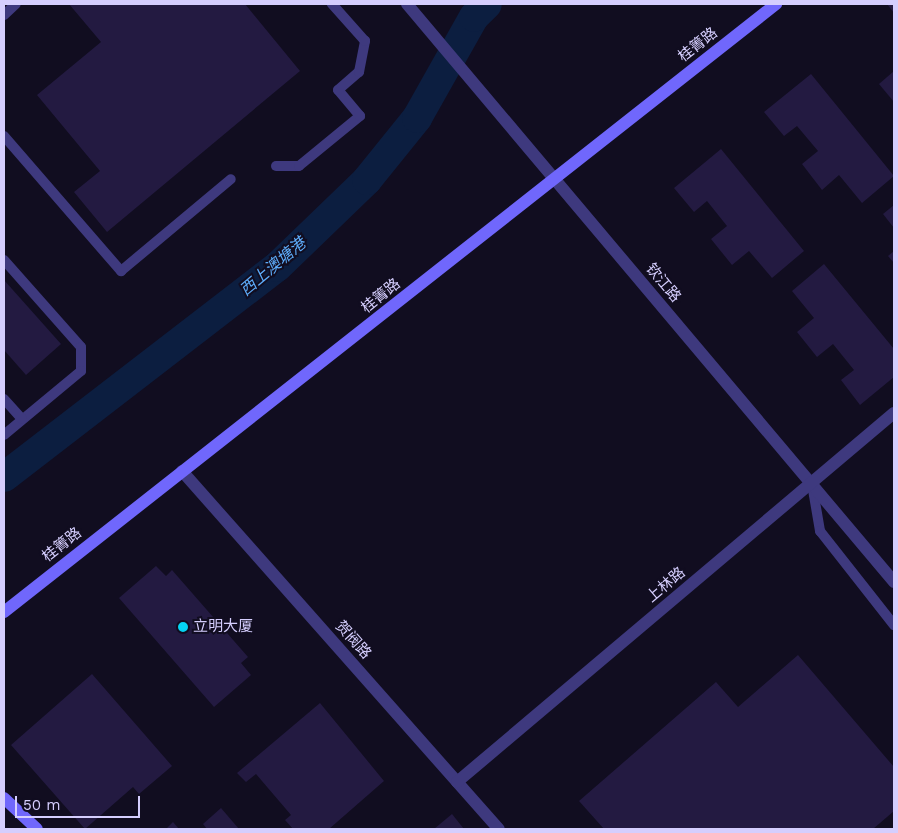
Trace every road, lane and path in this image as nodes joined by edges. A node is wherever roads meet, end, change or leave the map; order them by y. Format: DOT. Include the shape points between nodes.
graph roads {
  1 [pos="16,4"];
  2 [pos="332,4"];
  3 [pos="408,4"];
  4 [pos="776,4"];
  5 [pos="4,15"];
  6 [pos="4,136"];
  7 [pos="276,166"];
  8 [pos="554,178"];
  9 [pos="231,179"];
  10 [pos="4,260"];
  11 [pos="4,399"];
  12 [pos="894,413"];
  13 [pos="22,419"];
  14 [pos="4,435"];
  15 [pos="182,471"];
  16 [pos="812,484"];
  17 [pos="894,582"];
  18 [pos="4,612"];
  19 [pos="894,625"];
  20 [pos="457,782"];
  21 [pos="4,798"];
  22 [pos="37,829"];
  23 [pos="499,829"];
  1 -- 5 [label="lane"];
  2 -- 7 [label="lane" via="365,41 359,72 338,90 360,116 299,166"];
  3 -- 8 [label="street, 钦江路"];
  4 -- 8 [label="street, 桂箐路"];
  6 -- 9 [label="lane" via="121,271"];
  8 -- 15 [label="street, 桂箐路"];
  8 -- 16 [label="street, 钦江路"];
  10 -- 13 [label="lane" via="81,347 81,371"];
  11 -- 13 [label="lane"];
  12 -- 16 [label="street, 上林路"];
  13 -- 14 [label="lane"];
  15 -- 18 [label="street, 桂箐路"];
  15 -- 20 [label="street, 贺阀路"];
  16 -- 17 [label="street, 钦江路"];
  16 -- 19 [label="lane" via="820,532"];
  16 -- 20 [label="street, 上林路"];
  20 -- 23 [label="street, 贺阀路"];
  21 -- 22 [label="street"];
}
